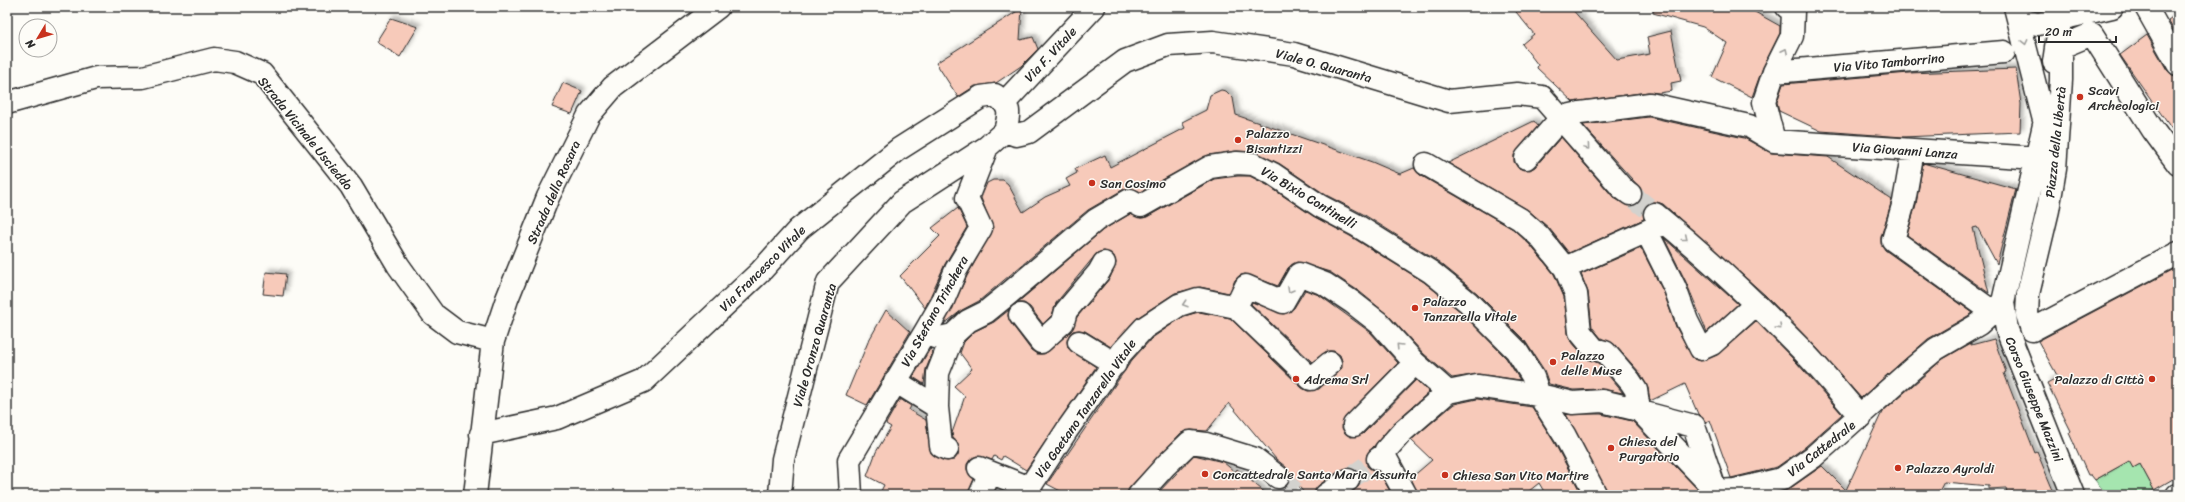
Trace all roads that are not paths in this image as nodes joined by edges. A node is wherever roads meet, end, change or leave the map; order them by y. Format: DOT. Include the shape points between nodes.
graph roads {
  1 [pos="718,7"];
  2 [pos="1094,7"];
  3 [pos="2112,7"];
  4 [pos="2146,7"];
  5 [pos="1794,8"];
  6 [pos="2021,11"];
  7 [pos="2059,11"];
  8 [pos="2004,52"];
  9 [pos="2178,64"];
  10 [pos="1774,72"];
  11 [pos="1005,102"];
  12 [pos="7,103"];
  13 [pos="1562,117"];
  14 [pos="2045,124"];
  15 [pos="1005,131"];
  16 [pos="1774,141"];
  17 [pos="987,147"];
  18 [pos="1913,150"];
  19 [pos="1526,158"];
  20 [pos="2037,158"];
  21 [pos="1426,164"];
  22 [pos="2178,164"];
  23 [pos="1630,194"];
  24 [pos="1656,223"];
  25 [pos="2178,253"];
  26 [pos="1104,262"];
  27 [pos="1565,268"];
  28 [pos="1756,304"];
  29 [pos="1236,307"];
  30 [pos="1998,307"];
  31 [pos="1020,315"];
  32 [pos="924,334"];
  33 [pos="953,335"];
  34 [pos="492,341"];
  35 [pos="1079,342"];
  36 [pos="1330,363"];
  37 [pos="1415,363"];
  38 [pos="1115,364"];
  39 [pos="895,381"];
  40 [pos="1448,392"];
  41 [pos="1539,395"];
  42 [pos="937,408"];
  43 [pos="1640,411"];
  44 [pos="1860,416"];
  45 [pos="1354,425"];
  46 [pos="481,434"];
  47 [pos="947,449"];
  48 [pos="1278,476"];
  49 [pos="1348,480"];
  50 [pos="1029,491"];
  51 [pos="1717,493"];
  52 [pos="475,495"];
  53 [pos="780,495"];
  54 [pos="852,495"];
  55 [pos="980,495"];
  56 [pos="1139,495"];
  57 [pos="1326,495"];
  58 [pos="1406,495"];
  59 [pos="1596,495"];
  60 [pos="2073,495"];
  1 -- 34 [label="street, Strada della Rosara" via="613,87 589,115 548,197 506,299"];
  2 -- 11 [label="street, Via F. Vitale"];
  3 -- 7 [label="street"];
  4 -- 9 [label="street"];
  10 -- 5 [label="street, one-way" via="1792,36"];
  6 -- 7 [label="street" via="2038,24"];
  6 -- 14 [label="street, Piazza della Libertà, one-way"];
  7 -- 14 [label="street"];
  8 -- 10 [label="street, Via Vito Tamborrino"];
  10 -- 16 [label="street" via="1764,102"];
  11 -- 15 [label="street" via="1010,115"];
  11 -- 46 [label="street, Via Francesco Vitale" via="995,95 980,97 899,149 799,229 761,271 644,381 557,418"];
  12 -- 34 [label="street, Strada Vicinale Uscieddo" via="96,78 143,77 214,59 235,62 262,74 351,186 398,265 433,314 457,332"];
  13 -- 15 [label="street, Viale O. Quaranta" via="1542,97 1517,94 1449,101 1294,54 1213,42 1168,45 1125,61 1029,132 1016,135"];
  13 -- 16 [label="street" via="1650,104 1749,126"];
  13 -- 19 [label="street"];
  13 -- 23 [label="street, Viale O. Quaranta, one-way" via="1622,188"];
  14 -- 20 [label="street, Piazza della Libertà"];
  15 -- 17 [label="street"];
  16 -- 18 [label="street, Via Giovanni Lanza"];
  17 -- 32 [label="street, Via Stefano Trinchera" via="967,198 981,228 956,270 942,303"];
  17 -- 53 [label="street, Viale Oronzo Quaranta" via="902,202 828,282 783,459"];
  18 -- 20 [label="street, Via Giovanni Lanza"];
  18 -- 30 [label="street" via="1904,202 1893,240"];
  20 -- 30 [label="street, Piazza della Libertà"];
  21 -- 27 [label="street" via="1520,219 1540,236"];
  22 -- 25 [label="street, Piazza della Libertà" via="2153,130 2092,34 2061,47 2054,169 2048,210 2028,294 2027,314 2032,330"];
  24 -- 27 [label="street"];
  24 -- 28 [label="street, one-way" via="1701,251"];
  24 -- 28 [label="street" via="1675,288 1701,349 1712,344"];
  26 -- 31 [label="street" via="1099,272 1066,311 1063,322 1041,342"];
  27 -- 43 [label="street" via="1576,294 1580,332 1594,349 1605,352 1630,381 1636,390"];
  28 -- 44 [label="street, one-way" via="1799,347"];
  29 -- 36 [label="street" via="1311,379"];
  37 -- 29 [label="street, one-way" via="1379,323 1352,302 1325,284 1300,274 1284,302 1246,286"];
  29 -- 38 [label="street, Via Gaetano Tanzarella Vitale, one-way" via="1198,300 1179,305 1144,328 1122,352"];
  30 -- 44 [label="street, Via Cattedrale" via="1980,324 1936,349"];
  30 -- 60 [label="street, Corso Giuseppe Mazzini"];
  32 -- 33 [label="street" via="940,338"];
  32 -- 39 [label="street, Via Stefano Trinchera"];
  33 -- 41 [label="street, Via Bixio Continelli" via="968,321 986,312 1007,295 1090,224 1123,204 1130,200 1141,206 1210,167 1247,164 1273,174 1320,206 1356,225 1431,272 1474,307 1516,350 1533,377"];
  33 -- 42 [label="street" via="938,373"];
  34 -- 46 [label="street, Strada della Rosara"];
  35 -- 38 [label="street"];
  37 -- 40 [label="street"];
  37 -- 45 [label="street"];
  38 -- 50 [label="street, Via Gaetano Tanzarella Vitale" via="1066,430"];
  39 -- 42 [label="street"];
  39 -- 54 [label="street, Via Stefano Trinchera" via="876,418 849,460"];
  40 -- 41 [label="street" via="1477,386"];
  40 -- 58 [label="street" via="1402,432 1381,457"];
  41 -- 43 [label="street" via="1573,403 1602,401"];
  41 -- 59 [label="street" via="1565,436"];
  42 -- 47 [label="street" via="941,446"];
  43 -- 51 [label="street" via="1694,426"];
  44 -- 51 [label="street, Via Cattedrale" via="1813,457 1782,479"];
  46 -- 52 [label="street, Strada della Rosara"];
  48 -- 56 [label="street" via="1255,459 1206,444 1190,442"];
  49 -- 57 [label="street"];
  50 -- 55 [label="street" via="984,471"];
}
